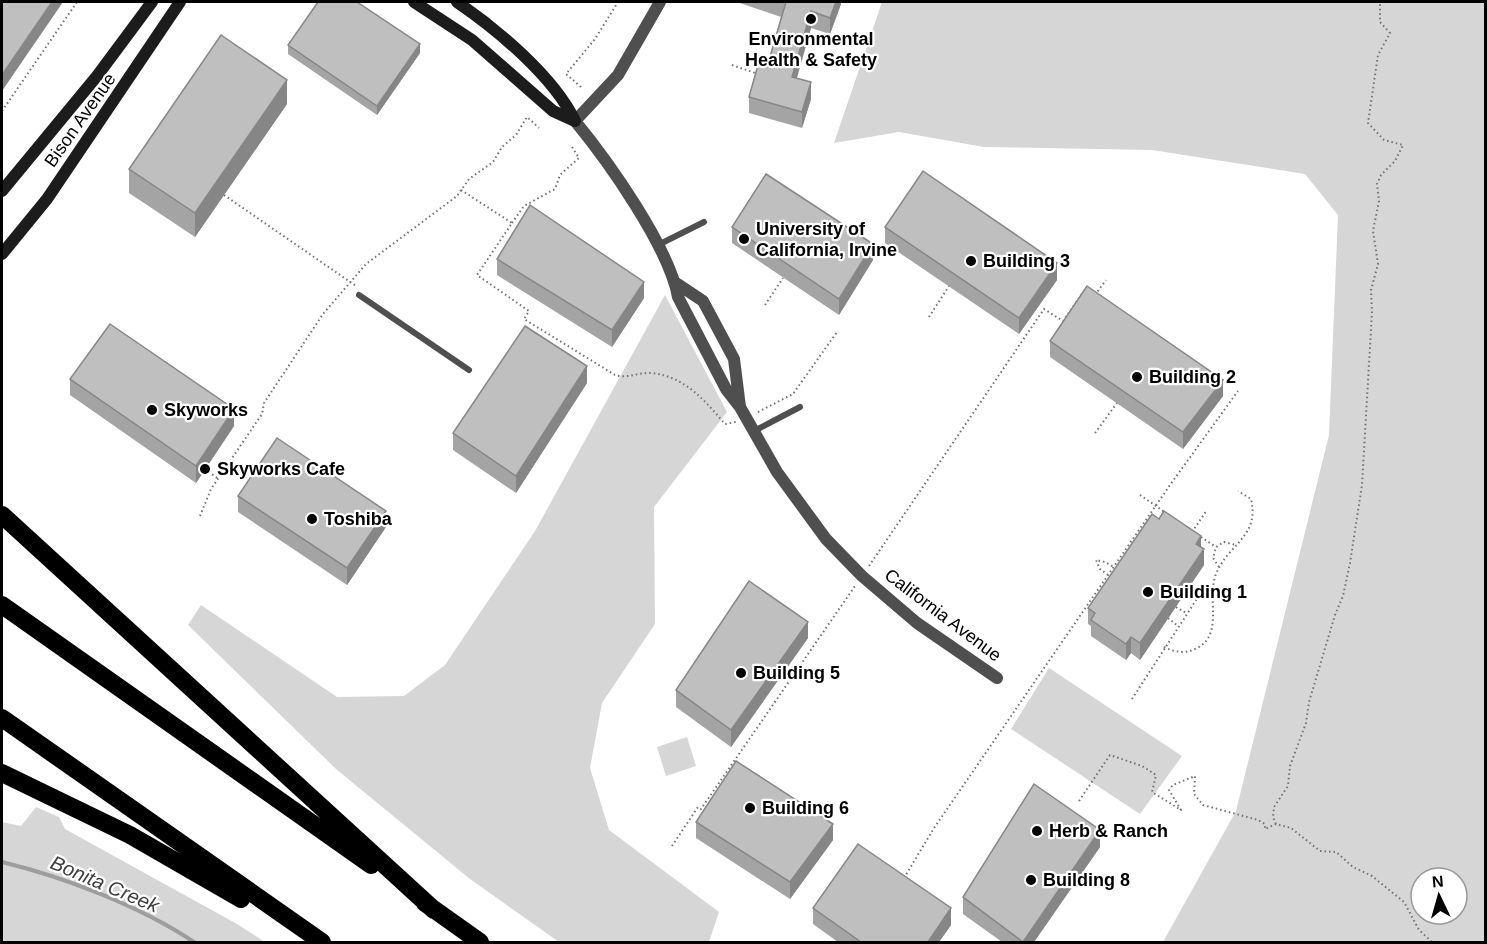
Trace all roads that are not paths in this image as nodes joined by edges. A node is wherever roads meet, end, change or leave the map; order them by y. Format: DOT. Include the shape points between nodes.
graph roads {
  1 [pos="152,2"];
  2 [pos="180,2"];
  3 [pos="414,2"];
  4 [pos="457,2"];
  5 [pos="660,2"];
  6 [pos="575,121"];
  7 [pos="2,191"];
  8 [pos="704,222"];
  9 [pos="657,245"];
  10 [pos="2,254"];
  11 [pos="675,283"];
  12 [pos="361,293"];
  13 [pos="469,370"];
  14 [pos="800,407"];
  15 [pos="743,412"];
  16 [pos="753,432"];
  17 [pos="2,515"];
  18 [pos="2,605"];
  19 [pos="997,678"];
  20 [pos="2,718"];
  21 [pos="2,773"];
  22 [pos="434,910"];
  23 [pos="320,942"];
  24 [pos="480,942"];
  1 -- 7 [label="main road, Bison Avenue" via="98,76"];
  2 -- 10 [label="main road, Bison Avenue" via="47,199"];
  3 -- 6 [label="main road, California Avenue" via="472,40 553,111"];
  4 -- 6 [label="main road, California Avenue" via="531,64 566,102"];
  5 -- 6 [label="street" via="618,75"];
  6 -- 9 [label="street, California Avenue" via="622,185"];
  8 -- 9 [label="lane"];
  9 -- 11 [label="street, California Avenue"];
  11 -- 15 [label="street, California Avenue" via="678,297 726,389"];
  11 -- 15 [label="street, California Avenue" via="703,301 734,359"];
  12 -- 13 [label="lane"];
  14 -- 16 [label="lane"];
  15 -- 16 [label="street, California Avenue"];
  16 -- 19 [label="street, California Avenue" via="826,540 917,623"];
  17 -- 22 [label="highway"];
  18 -- 22 [label="highway"];
  20 -- 23 [label="highway"];
  21 -- 23 [label="highway" via="130,835"];
  22 -- 24 [label="highway"];
}
